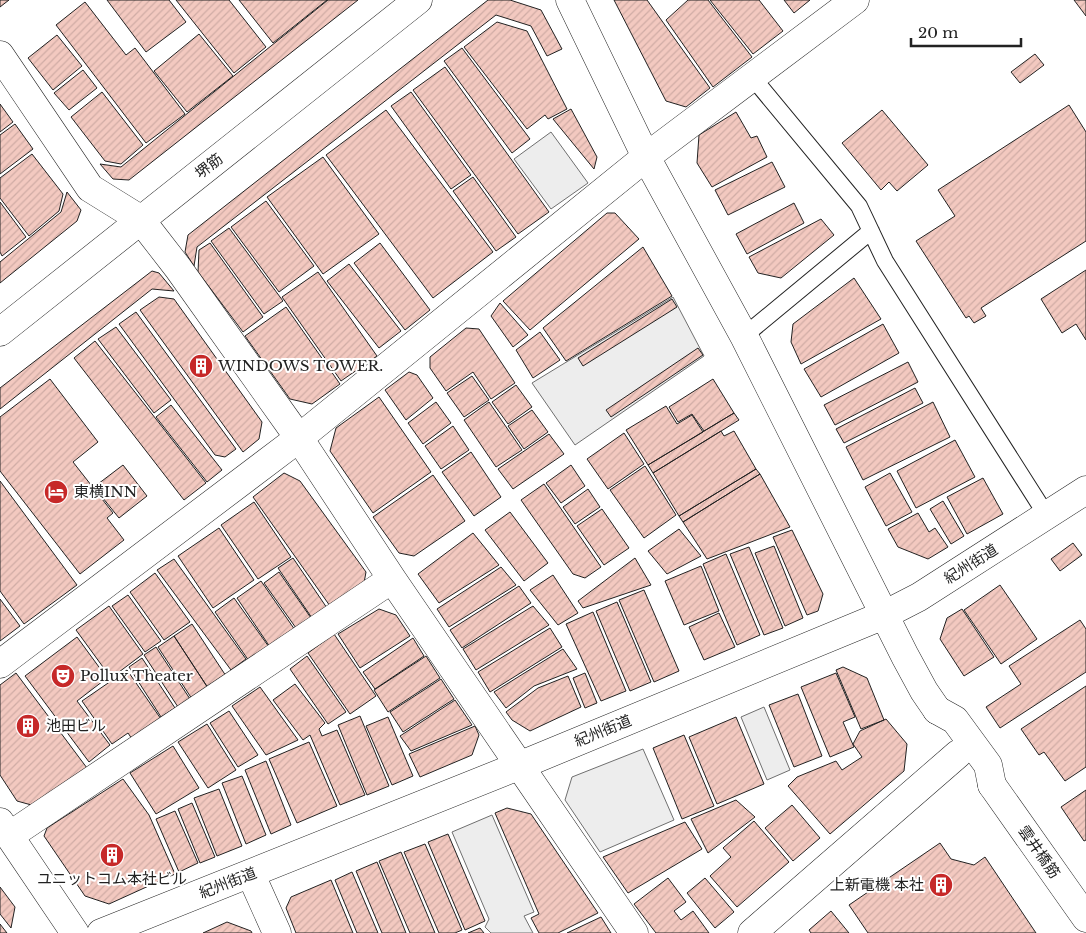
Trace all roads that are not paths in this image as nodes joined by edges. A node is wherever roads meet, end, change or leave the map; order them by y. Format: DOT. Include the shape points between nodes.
graph roads {
  1 [pos="418,0"];
  2 [pos="570,0"];
  3 [pos="855,0"];
  4 [pos="0,55"];
  5 [pos="753,78"];
  6 [pos="646,157"];
  7 [pos="140,219"];
  8 [pos="871,231"];
  9 [pos="0,332"];
  10 [pos="744,336"];
  11 [pos="298,438"];
  12 [pos="1086,490"];
  13 [pos="1047,516"];
  14 [pos="392,579"];
  15 [pos="884,615"];
  16 [pos="0,664"];
  17 [pos="937,710"];
  18 [pos="958,754"];
  19 [pos="520,766"];
  20 [pos="992,786"];
  21 [pos="5,829"];
  22 [pos="251,874"];
  23 [pos="1086,918"];
  24 [pos="75,933"];
  25 [pos="101,933"];
  26 [pos="277,933"];
  27 [pos="634,933"];
  28 [pos="752,933"];
  1 -- 7 [label="street, 堺筋"];
  2 -- 6 [label="street"];
  3 -- 5 [label="street"];
  4 -- 7 [label="street" via="90,188"];
  5 -- 6 [label="street"];
  5 -- 8 [label="lane" via="858,206"];
  6 -- 10 [label="street"];
  6 -- 11 [label="street"];
  7 -- 9 [label="street, 堺筋"];
  7 -- 11 [label="street"];
  8 -- 10 [label="lane"];
  8 -- 13 [label="lane" via="885,261"];
  10 -- 15 [label="street"];
  11 -- 14 [label="street"];
  11 -- 16 [label="street"];
  12 -- 13 [label="street, 紀州街道"];
  13 -- 15 [label="street, 紀州街道" via="919,597"];
  14 -- 19 [label="street"];
  14 -- 21 [label="street"];
  15 -- 17 [label="street"];
  15 -- 19 [label="street, 紀州街道"];
  17 -- 18 [label="street" via="941,729"];
  17 -- 20 [label="street" via="955,720 988,765"];
  18 -- 20 [label="street" via="974,776"];
  18 -- 28 [label="street"];
  19 -- 22 [label="street, 紀州街道"];
  19 -- 27 [label="street"];
  20 -- 23 [label="street, 雲井橋筋"];
  21 -- 24 [label="street"];
  22 -- 25 [label="street, 紀州街道"];
  22 -- 26 [label="street"];
}
